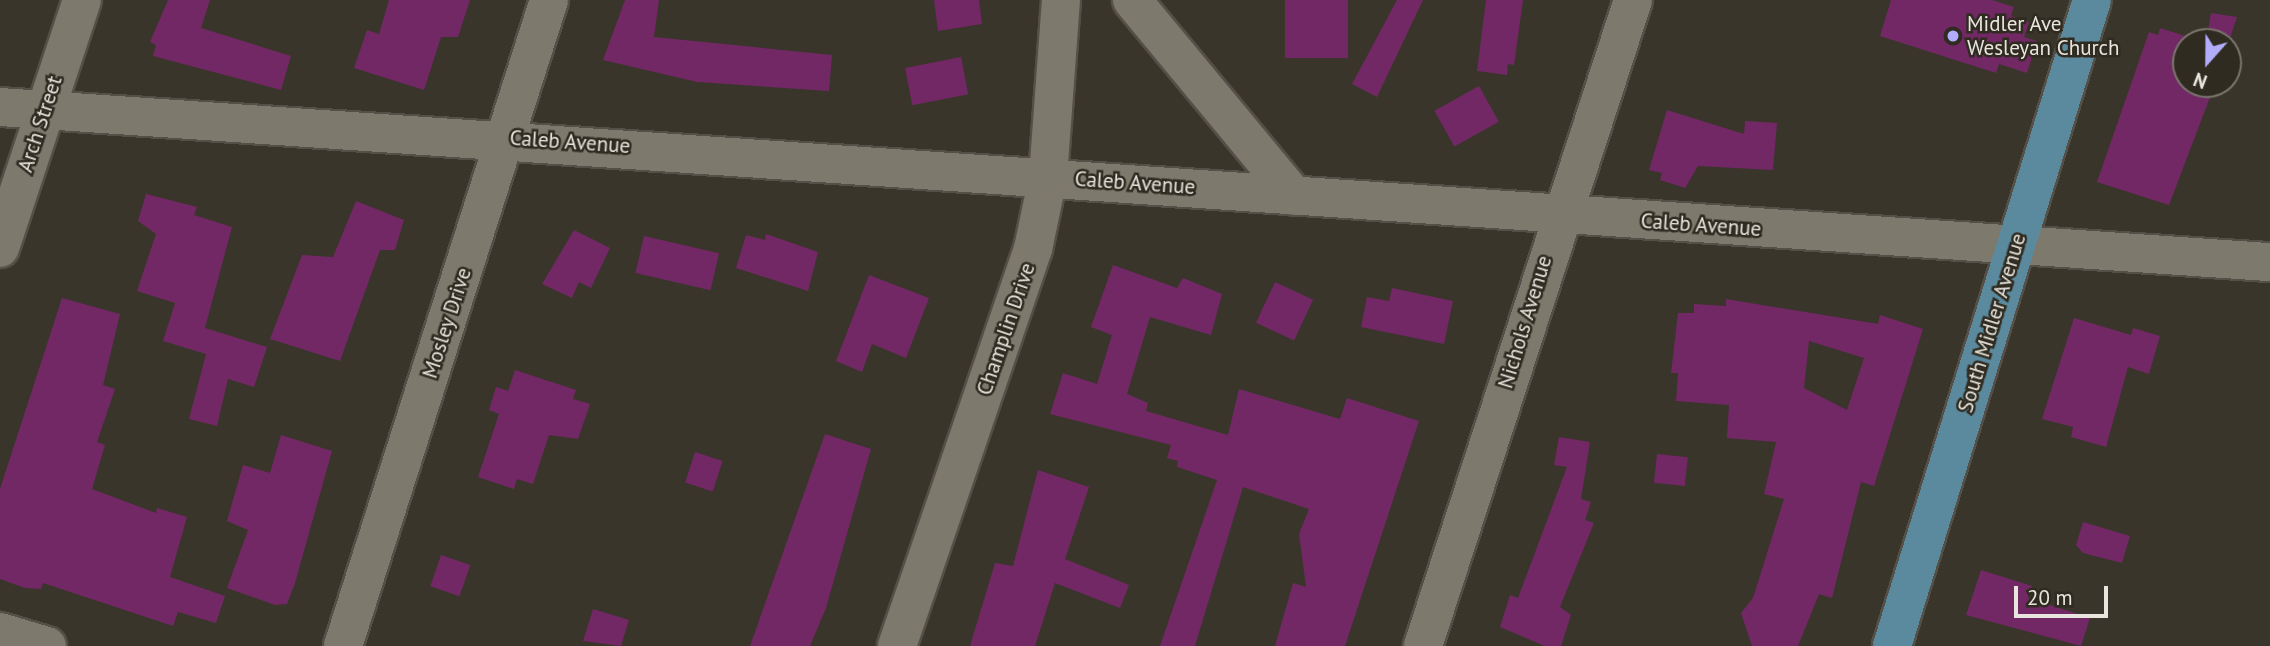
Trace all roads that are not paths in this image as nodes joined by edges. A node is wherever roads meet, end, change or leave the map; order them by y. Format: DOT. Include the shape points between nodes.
graph roads {
  1 [pos="82,0"];
  2 [pos="549,0"];
  3 [pos="1061,0"];
  4 [pos="1132,0"];
  5 [pos="1633,0"];
  6 [pos="2092,0"];
  7 [pos="0,107"];
  8 [pos="44,110"];
  9 [pos="506,138"];
  10 [pos="1048,177"];
  11 [pos="1294,196"];
  12 [pos="1559,216"];
  13 [pos="2015,246"];
  14 [pos="0,248"];
  15 [pos="2270,262"];
  16 [pos="0,632"];
  17 [pos="47,646"];
  18 [pos="343,646"];
  19 [pos="897,646"];
  20 [pos="1423,646"];
  21 [pos="1892,646"];
  1 -- 8 [label="street, Arch Street"];
  2 -- 9 [label="street, Mosley Drive"];
  3 -- 10 [label="street, Champlin Drive"];
  4 -- 11 [label="street"];
  5 -- 12 [label="street, Nichols Avenue"];
  6 -- 13 [label="main road, South Midler Avenue"];
  7 -- 8 [label="street, Caleb Avenue"];
  8 -- 9 [label="street, Caleb Avenue"];
  8 -- 14 [label="street, Arch Street"];
  9 -- 10 [label="street, Caleb Avenue"];
  9 -- 18 [label="street, Mosley Drive"];
  10 -- 11 [label="street, Caleb Avenue"];
  10 -- 19 [label="street, Champlin Drive" via="1033,249"];
  11 -- 12 [label="street, Caleb Avenue"];
  12 -- 13 [label="street, Caleb Avenue"];
  12 -- 20 [label="street, Nichols Avenue"];
  13 -- 15 [label="street, Caleb Avenue"];
  13 -- 21 [label="main road, South Midler Avenue"];
  16 -- 17 [label="street"];
}
